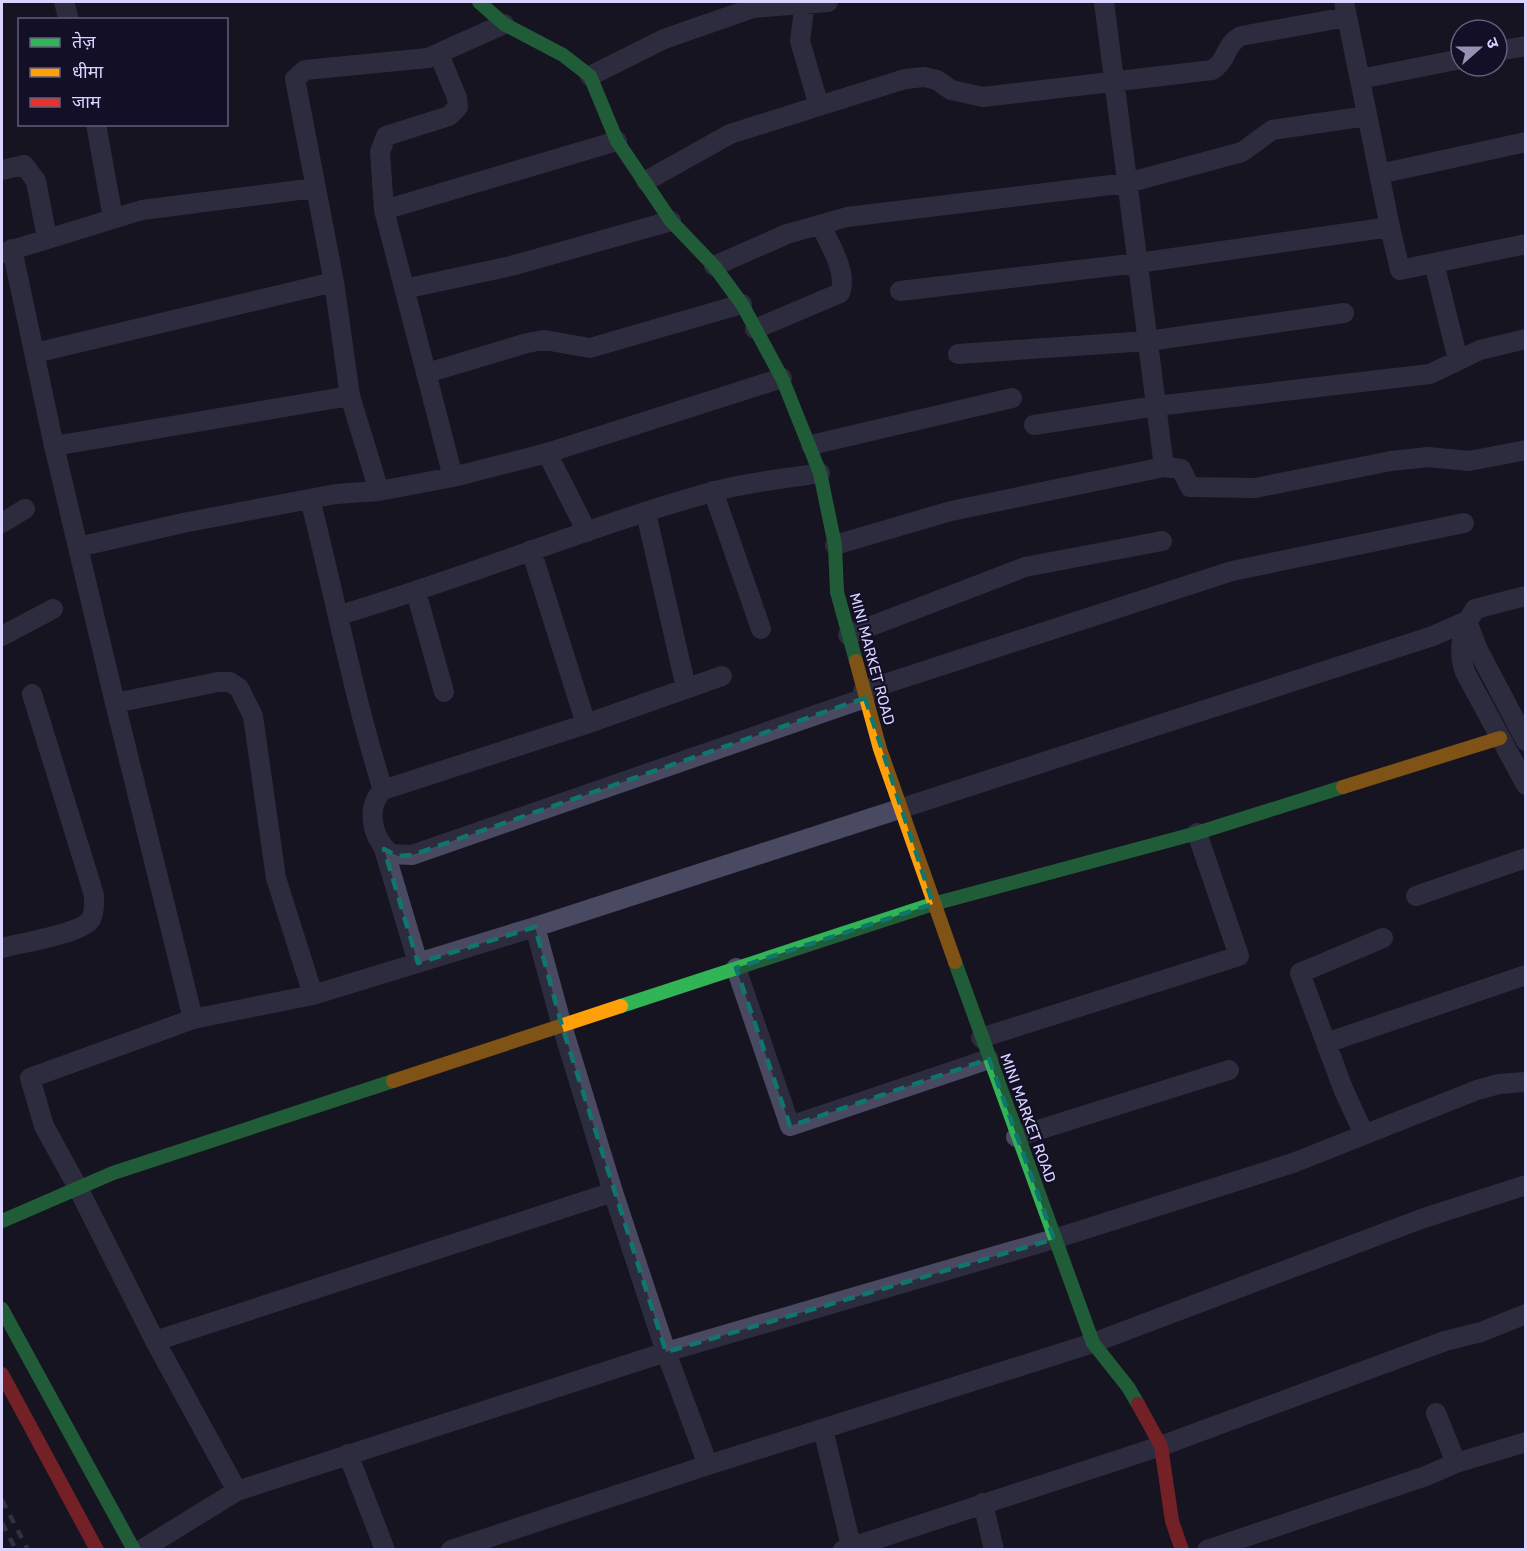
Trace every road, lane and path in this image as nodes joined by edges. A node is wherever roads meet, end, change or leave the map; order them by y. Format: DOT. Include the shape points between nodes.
graph roads {
  1 [pos="64,2"];
  2 [pos="479,2"];
  3 [pos="828,2"];
  4 [pos="1104,2"];
  5 [pos="804,3"];
  6 [pos="1345,9"];
  7 [pos="68,18"];
  8 [pos="504,24"];
  9 [pos="1526,46"];
  10 [pos="1509,49"];
  11 [pos="439,54"];
  12 [pos="1449,61"];
  13 [pos="590,76"];
  14 [pos="1360,79"];
  15 [pos="1114,80"];
  16 [pos="819,106"];
  17 [pos="1367,116"];
  18 [pos="96,126"];
  19 [pos="617,141"];
  20 [pos="1526,142"];
  21 [pos="2,170"];
  22 [pos="1379,174"];
  23 [pos="646,181"];
  24 [pos="1127,183"];
  25 [pos="315,188"];
  26 [pos="384,210"];
  27 [pos="113,218"];
  28 [pos="671,221"];
  29 [pos="821,225"];
  30 [pos="1390,227"];
  31 [pos="47,238"];
  32 [pos="1526,244"];
  33 [pos="7,251"];
  34 [pos="1138,263"];
  35 [pos="1434,263"];
  36 [pos="714,266"];
  37 [pos="334,282"];
  38 [pos="404,289"];
  39 [pos="900,291"];
  40 [pos="742,304"];
  41 [pos="1344,313"];
  42 [pos="755,329"];
  43 [pos="1526,339"];
  44 [pos="1148,341"];
  45 [pos="35,353"];
  46 [pos="958,354"];
  47 [pos="1458,360"];
  48 [pos="427,373"];
  49 [pos="782,378"];
  50 [pos="350,396"];
  51 [pos="1012,398"];
  52 [pos="1156,406"];
  53 [pos="1034,425"];
  54 [pos="811,445"];
  55 [pos="54,446"];
  56 [pos="1526,450"];
  57 [pos="547,453"];
  58 [pos="1164,467"];
  59 [pos="820,473"];
  60 [pos="453,477"];
  61 [pos="379,491"];
  62 [pos="713,491"];
  63 [pos="310,499"];
  64 [pos="25,509"];
  65 [pos="646,513"];
  66 [pos="2,523"];
  67 [pos="1464,523"];
  68 [pos="587,532"];
  69 [pos="1162,541"];
  70 [pos="835,544"];
  71 [pos="78,547"];
  72 [pos="531,550"];
  73 [pos="416,592"];
  74 [pos="1526,597"];
  75 [pos="53,609"];
  76 [pos="340,615"];
  77 [pos="1467,621"];
  78 [pos="760,628"];
  79 [pos="848,635"];
  80 [pos="2,636"];
  81 [pos="722,675"];
  82 [pos="686,688"];
  83 [pos="444,692"];
  84 [pos="32,694"];
  85 [pos="864,695"];
  86 [pos="115,703"];
  87 [pos="586,724"];
  88 [pos="1523,730"];
  89 [pos="1500,738"];
  90 [pos="1526,785"];
  91 [pos="383,790"];
  92 [pos="900,808"];
  93 [pos="1197,833"];
  94 [pos="384,849"];
  95 [pos="1526,858"];
  96 [pos="1416,896"];
  97 [pos="933,904"];
  98 [pos="535,927"];
  99 [pos="1383,939"];
  100 [pos="2,948"];
  101 [pos="418,963"];
  102 [pos="736,968"];
  103 [pos="1526,975"];
  104 [pos="313,995"];
  105 [pos="193,1019"];
  106 [pos="562,1026"];
  107 [pos="981,1038"];
  108 [pos="1326,1043"];
  109 [pos="989,1059"];
  110 [pos="1229,1070"];
  111 [pos="1526,1082"];
  112 [pos="1364,1134"];
  113 [pos="1016,1137"];
  114 [pos="1526,1185"];
  115 [pos="77,1186"];
  116 [pos="613,1192"];
  117 [pos="2,1221"];
  118 [pos="1054,1239"];
  119 [pos="2,1309"];
  120 [pos="1526,1314"];
  121 [pos="155,1341"];
  122 [pos="1093,1343"];
  123 [pos="666,1352"];
  124 [pos="2,1374"];
  125 [pos="1436,1413"];
  126 [pos="823,1429"];
  127 [pos="1526,1442"];
  128 [pos="1161,1446"];
  129 [pos="348,1454"];
  130 [pos="1456,1462"];
  131 [pos="708,1465"];
  132 [pos="237,1491"];
  133 [pos="983,1503"];
  134 [pos="849,1549"];
  135 [pos="97,1550"];
  136 [pos="134,1550"];
  137 [pos="141,1550"];
  138 [pos="384,1550"];
  139 [pos="451,1550"];
  140 [pos="994,1550"];
  141 [pos="1182,1550"];
  142 [pos="1207,1550"];
  1 -- 7 [label="street"];
  2 -- 8 [label="street, MINI MARKET ROAD"];
  3 -- 5 [label="street"];
  4 -- 15 [label="street"];
  5 -- 13 [label="street" via="753,8 706,22"];
  5 -- 16 [label="street" via="800,41"];
  6 -- 14 [label="street"];
  6 -- 15 [label="street" via="1241,36 1233,40 1222,64 1212,70"];
  8 -- 11 [label="street"];
  8 -- 13 [label="street, MINI MARKET ROAD" via="563,55"];
  9 -- 10 [label="street"];
  11 -- 25 [label="street" via="407,62 305,70 298,74 295,87"];
  11 -- 26 [label="street" via="458,107 449,116 386,136 380,152"];
  12 -- 14 [label="street"];
  13 -- 19 [label="street, MINI MARKET ROAD"];
  14 -- 17 [label="street"];
  15 -- 16 [label="street" via="983,97 951,90 937,80 914,78"];
  15 -- 24 [label="street"];
  16 -- 23 [label="street" via="730,134"];
  17 -- 22 [label="street"];
  17 -- 24 [label="street" via="1272,130 1242,152"];
  18 -- 27 [label="street"];
  19 -- 23 [label="street, MINI MARKET ROAD"];
  19 -- 26 [label="street"];
  20 -- 22 [label="street"];
  21 -- 31 [label="street" via="24,165 31,172"];
  22 -- 30 [label="street"];
  23 -- 28 [label="street, MINI MARKET ROAD"];
  24 -- 29 [label="street" via="847,217"];
  24 -- 34 [label="street"];
  25 -- 27 [label="street" via="142,210"];
  25 -- 37 [label="street"];
  26 -- 38 [label="street"];
  27 -- 31 [label="street"];
  28 -- 36 [label="street, MINI MARKET ROAD"];
  28 -- 38 [label="street" via="511,266"];
  29 -- 36 [label="street" via="787,234"];
  29 -- 42 [label="street" via="840,271 840,293"];
  30 -- 34 [label="street"];
  30 -- 35 [label="street" via="1400,270"];
  31 -- 33 [label="street"];
  32 -- 35 [label="street"];
  33 -- 45 [label="street"];
  34 -- 39 [label="street"];
  34 -- 44 [label="street"];
  35 -- 47 [label="street"];
  36 -- 40 [label="street, MINI MARKET ROAD"];
  37 -- 45 [label="street"];
  37 -- 50 [label="street"];
  38 -- 48 [label="street"];
  40 -- 42 [label="street, MINI MARKET ROAD"];
  40 -- 48 [label="street" via="590,348 544,340"];
  41 -- 44 [label="street"];
  42 -- 49 [label="street, MINI MARKET ROAD"];
  43 -- 47 [label="street" via="1480,350"];
  44 -- 46 [label="street"];
  44 -- 52 [label="street"];
  45 -- 55 [label="street"];
  47 -- 52 [label="street" via="1430,374"];
  48 -- 60 [label="street"];
  49 -- 54 [label="street, MINI MARKET ROAD"];
  49 -- 57 [label="street"];
  50 -- 55 [label="street"];
  50 -- 61 [label="street"];
  51 -- 54 [label="street"];
  52 -- 53 [label="street"];
  52 -- 58 [label="street"];
  54 -- 59 [label="street, MINI MARKET ROAD"];
  55 -- 71 [label="street"];
  56 -- 58 [label="street" via="1469,461 1428,457 1391,462 1255,488 1190,487 1181,469"];
  57 -- 60 [label="street"];
  57 -- 68 [label="street"];
  58 -- 70 [label="street" via="951,511"];
  59 -- 62 [label="street"];
  59 -- 70 [label="street, MINI MARKET ROAD"];
  60 -- 61 [label="street"];
  61 -- 63 [label="street"];
  62 -- 65 [label="street"];
  62 -- 78 [label="street"];
  63 -- 71 [label="street"];
  63 -- 76 [label="street"];
  64 -- 66 [label="street"];
  65 -- 68 [label="street"];
  65 -- 82 [label="street"];
  67 -- 85 [label="street" via="1232,571"];
  68 -- 72 [label="street"];
  69 -- 79 [label="street" via="1025,567"];
  70 -- 79 [label="street, MINI MARKET ROAD" via="837,592"];
  71 -- 86 [label="street"];
  72 -- 73 [label="street"];
  72 -- 87 [label="street"];
  73 -- 76 [label="street"];
  73 -- 83 [label="street"];
  74 -- 77 [label="street" via="1475,609"];
  75 -- 80 [label="street"];
  76 -- 91 [label="street" via="364,729"];
  77 -- 88 [label="street" via="1478,650"];
  77 -- 89 [label="street" via="1459,655"];
  77 -- 92 [label="street" via="1433,636"];
  79 -- 85 [label="street, MINI MARKET ROAD"];
  81 -- 82 [label="street"];
  82 -- 87 [label="street"];
  84 -- 100 [label="street" via="94,896 94,908 90,921 76,929"];
  85 -- 92 [label="street, MINI MARKET ROAD"];
  85 -- 94 [label="street" via="412,855 398,856"];
  86 -- 104 [label="street" via="218,682 230,682 239,688 253,716 276,878"];
  86 -- 105 [label="street"];
  87 -- 91 [label="street"];
  89 -- 90 [label="street"];
  89 -- 93 [label="street"];
  91 -- 94 [label="street" via="372,805"];
  92 -- 97 [label="street, MINI MARKET ROAD"];
  92 -- 98 [label="street"];
  93 -- 97 [label="street"];
  93 -- 107 [label="street" via="1239,956"];
  94 -- 101 [label="street"];
  95 -- 96 [label="street"];
  97 -- 102 [label="street"];
  97 -- 107 [label="street, MINI MARKET ROAD"];
  98 -- 101 [label="street"];
  98 -- 106 [label="street"];
  99 -- 108 [label="street" via="1300,973"];
  101 -- 104 [label="street"];
  102 -- 106 [label="street"];
  102 -- 109 [label="street" via="790,1126"];
  103 -- 108 [label="street"];
  104 -- 105 [label="street"];
  105 -- 115 [label="street" via="30,1078 44,1126"];
  106 -- 115 [label="street"];
  106 -- 116 [label="street"];
  107 -- 109 [label="street, MINI MARKET ROAD"];
  108 -- 112 [label="street"];
  109 -- 113 [label="street, MINI MARKET ROAD"];
  110 -- 113 [label="street"];
  111 -- 112 [label="street" via="1477,1090"];
  112 -- 118 [label="street" via="1293,1163"];
  113 -- 118 [label="street, MINI MARKET ROAD"];
  114 -- 122 [label="street" via="1421,1219"];
  115 -- 117 [label="street"];
  115 -- 121 [label="street"];
  116 -- 121 [label="street"];
  116 -- 123 [label="street"];
  118 -- 122 [label="street, MINI MARKET ROAD"];
  118 -- 123 [label="street"];
  119 -- 136 [label="street"];
  120 -- 128 [label="street"];
  121 -- 132 [label="street"];
  122 -- 126 [label="street"];
  122 -- 128 [label="street, MINI MARKET ROAD" via="1128,1388"];
  123 -- 129 [label="street"];
  123 -- 131 [label="street"];
  124 -- 135 [label="street"];
  125 -- 130 [label="street"];
  126 -- 131 [label="street"];
  126 -- 134 [label="street"];
  127 -- 130 [label="street"];
  128 -- 133 [label="street"];
  128 -- 141 [label="street" via="1172,1521"];
  129 -- 132 [label="street"];
  129 -- 138 [label="street"];
  130 -- 142 [label="street" via="1426,1476"];
  131 -- 139 [label="street"];
  132 -- 137 [label="street"];
  133 -- 134 [label="street"];
  133 -- 140 [label="street"];
}
